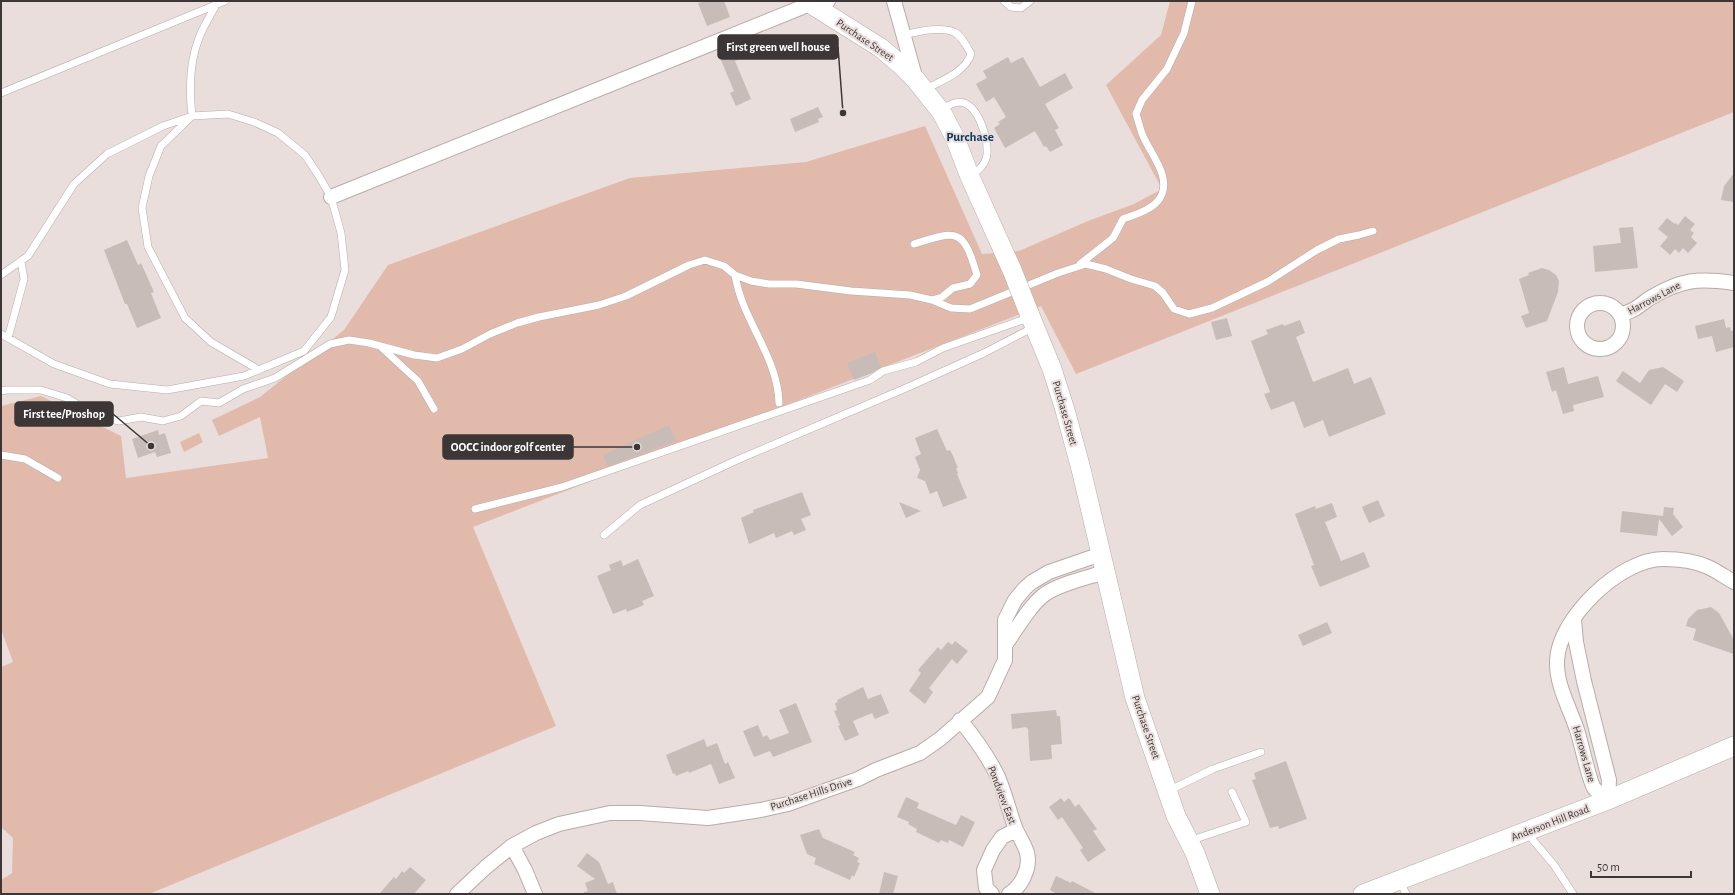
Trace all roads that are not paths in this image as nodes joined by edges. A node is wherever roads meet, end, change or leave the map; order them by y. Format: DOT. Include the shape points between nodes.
graph roads {
  1 [pos="225,1"];
  2 [pos="894,1"];
  3 [pos="1004,1"];
  4 [pos="1030,1"];
  5 [pos="1192,1"];
  6 [pos="814,2"];
  7 [pos="216,5"];
  8 [pos="903,35"];
  9 [pos="920,85"];
  10 [pos="1,93"];
  11 [pos="940,110"];
  12 [pos="192,116"];
  13 [pos="970,177"];
  14 [pos="331,197"];
  15 [pos="1373,230"];
  16 [pos="914,244"];
  17 [pos="20,262"];
  18 [pos="1075,268"];
  19 [pos="1,275"];
  20 [pos="735,275"];
  21 [pos="1734,283"];
  22 [pos="932,300"];
  23 [pos="1621,314"];
  24 [pos="1031,319"];
  25 [pos="1,334"];
  26 [pos="8,338"];
  27 [pos="381,346"];
  28 [pos="259,370"];
  29 [pos="1,391"];
  30 [pos="779,403"];
  31 [pos="434,410"];
  32 [pos="1,455"];
  33 [pos="58,478"];
  34 [pos="475,509"];
  35 [pos="604,535"];
  36 [pos="1101,554"];
  37 [pos="1105,572"];
  38 [pos="1734,582"];
  39 [pos="1025,588"];
  40 [pos="1039,599"];
  41 [pos="1574,619"];
  42 [pos="1005,645"];
  43 [pos="960,720"];
  44 [pos="1734,746"];
  45 [pos="1261,752"];
  46 [pos="1168,791"];
  47 [pos="1232,792"];
  48 [pos="1608,800"];
  49 [pos="1016,830"];
  50 [pos="1528,832"];
  51 [pos="1188,841"];
  52 [pos="512,846"];
  53 [pos="1403,887"];
  54 [pos="457,894"];
  55 [pos="535,894"];
  56 [pos="992,894"];
  57 [pos="1009,894"];
  58 [pos="1210,894"];
  59 [pos="1363,894"];
  60 [pos="1573,894"];
  1 -- 7 [label="lane"];
  2 -- 8 [label="street"];
  3 -- 4 [label="lane" via="1021,8"];
  5 -- 18 [label="lane" via="1184,33 1167,69 1142,100 1136,114 1143,137 1159,167 1165,185 1160,199 1144,212 1123,219 1113,238"];
  6 -- 9 [label="main road, Purchase Street" via="881,48"];
  6 -- 14 [label="street"];
  7 -- 10 [label="lane"];
  7 -- 12 [label="lane" via="198,39 192,60 189,92"];
  8 -- 9 [label="street"];
  8 -- 9 [label="lane" via="937,30 954,32 966,43 971,54 968,62 955,73"];
  9 -- 11 [label="main road, Purchase Street"];
  11 -- 13 [label="main road, Purchase Street" via="955,138"];
  11 -- 13 [label="lane" via="960,102 970,107 981,121 987,155 982,168"];
  12 -- 14 [label="lane" via="228,114 278,133 305,155"];
  12 -- 17 [label="lane" via="162,126 107,154 74,184 28,256"];
  12 -- 28 [label="lane" via="161,146 149,176 142,208 148,247 185,318 211,342"];
  13 -- 24 [label="main road, Purchase Street, bridge"];
  14 -- 28 [label="lane" via="341,233 345,270 331,316 304,351"];
  15 -- 18 [label="lane" via="1339,239 1303,258 1267,282 1212,308 1189,314 1174,309 1155,286 1086,264"];
  16 -- 22 [label="lane" via="953,234 965,242 972,259 977,275 970,284 953,288 942,297"];
  17 -- 19 [label="lane"];
  17 -- 26 [label="lane" via="24,279"];
  18 -- 22 [label="lane" via="970,309 951,308"];
  20 -- 22 [label="lane" via="769,284 796,284 910,295"];
  20 -- 27 [label="lane" via="724,266 705,260 689,264 626,296 599,305 517,323 437,358 414,356"];
  20 -- 30 [label="lane" via="737,290 775,373"];
  21 -- 23 [label="street, Harrows Lane" via="1694,280 1679,284 1631,312"];
  24 -- 34 [label="lane" via="943,348 916,362 882,371 870,380 562,487"];
  24 -- 35 [label="lane" via="984,353 640,505"];
  24 -- 36 [label="main road, Purchase Street" via="1052,369 1065,410"];
  25 -- 26 [label="lane"];
  26 -- 28 [label="lane" via="54,364 110,384 167,390 244,376"];
  27 -- 29 [label="lane" via="349,340 330,344 275,378 243,389 219,403 201,401 181,416 164,421 141,417 119,421 95,415 66,398 40,390"];
  27 -- 31 [label="lane" via="418,381"];
  32 -- 33 [label="lane" via="25,459"];
  36 -- 37 [label="main road, Purchase Street"];
  36 -- 39 [label="street, Purchase Hills Drive" via="1049,572"];
  37 -- 40 [label="street" via="1055,589"];
  37 -- 46 [label="main road, Purchase Street" via="1135,698"];
  38 -- 41 [label="street, Harrows Lane" via="1706,566 1662,559 1639,564 1621,572 1591,596"];
  39 -- 40 [label="street"];
  39 -- 42 [label="street, Purchase Hills Drive" via="1015,600 1005,620"];
  40 -- 42 [label="street"];
  41 -- 48 [label="street, Harrows Lane" via="1584,680 1609,780"];
  41 -- 48 [label="street, Harrows Lane" via="1559,646 1559,680 1573,717 1593,787"];
  42 -- 43 [label="street, Purchase Hills Drive" via="1005,660 988,697"];
  43 -- 49 [label="street, Pondview East" via="987,756 998,778"];
  43 -- 52 [label="street, Purchase Hills Drive" via="920,753 788,804 708,818 610,813 559,824"];
  44 -- 48 [label="main road, Anderson Hill Road"];
  45 -- 46 [label="lane" via="1213,769"];
  46 -- 51 [label="main road, Purchase Street"];
  47 -- 51 [label="lane" via="1246,822"];
  48 -- 50 [label="main road, Anderson Hill Road"];
  49 -- 56 [label="street, Pondview East" via="1002,837 984,870 986,888"];
  49 -- 57 [label="street, Pondview East" via="1027,855 1026,870 1021,883"];
  50 -- 53 [label="main road, Anderson Hill Road"];
  50 -- 60 [label="lane"];
  51 -- 58 [label="main road, Purchase Street"];
  52 -- 54 [label="street, Purchase Hills Drive"];
  52 -- 55 [label="street"];
  53 -- 59 [label="main road, Anderson Hill Road"];
}
